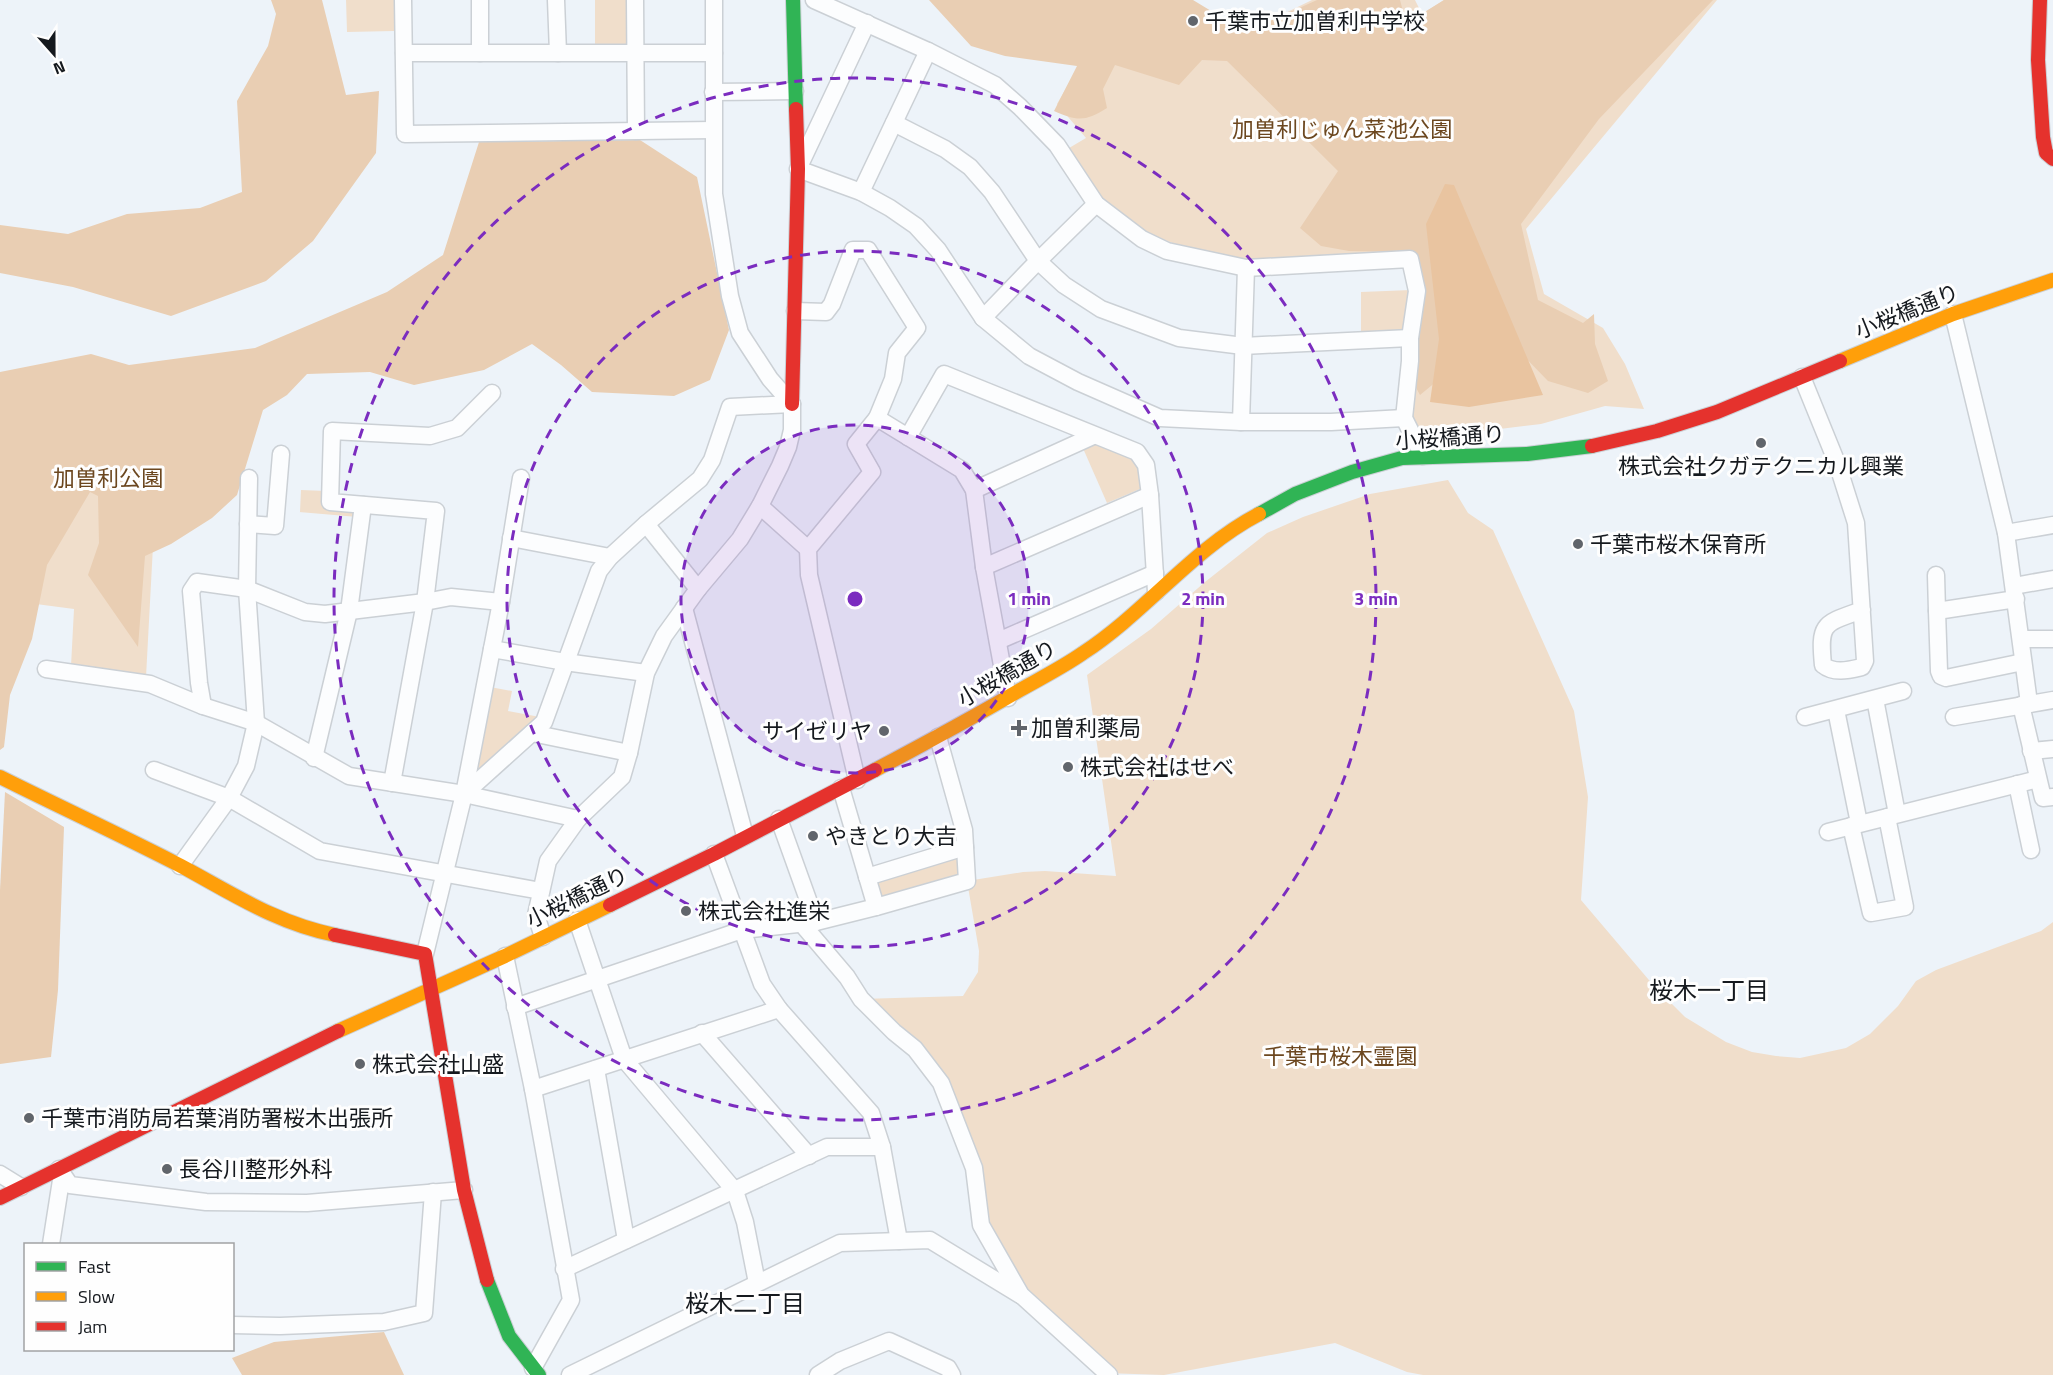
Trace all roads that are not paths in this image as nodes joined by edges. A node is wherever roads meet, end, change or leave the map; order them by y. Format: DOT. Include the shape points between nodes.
graph roads {
  1 [pos="403,0"];
  2 [pos="480,0"];
  3 [pos="556,0"];
  4 [pos="635,0"];
  5 [pos="714,0"];
  6 [pos="793,0"];
  7 [pos="814,0"];
  8 [pos="2040,0"];
  9 [pos="867,23"];
  10 [pos="928,51"];
  11 [pos="404,53"];
  12 [pos="480,53"];
  13 [pos="558,53"];
  14 [pos="635,53"];
  15 [pos="714,53"];
  16 [pos="795,91"];
  17 [pos="713,92"];
  18 [pos="894,123"];
  19 [pos="713,130"];
  20 [pos="636,131"];
  21 [pos="2053,159"];
  22 [pos="798,169"];
  23 [pos="861,192"];
  24 [pos="1096,204"];
  25 [pos="1038,261"];
  26 [pos="1246,268"];
  27 [pos="2053,280"];
  28 [pos="795,311"];
  29 [pos="1953,314"];
  30 [pos="983,318"];
  31 [pos="1410,338"];
  32 [pos="1244,346"];
  33 [pos="1802,377"];
  34 [pos="492,393"];
  35 [pos="792,404"];
  36 [pos="877,418"];
  37 [pos="1404,418"];
  38 [pos="1241,422"];
  39 [pos="908,436"];
  40 [pos="1093,436"];
  41 [pos="281,454"];
  42 [pos="1423,456"];
  43 [pos="249,478"];
  44 [pos="520,478"];
  45 [pos="974,490"];
  46 [pos="1150,495"];
  47 [pos="363,505"];
  48 [pos="760,506"];
  49 [pos="248,524"];
  50 [pos="646,524"];
  51 [pos="2053,525"];
  52 [pos="2006,533"];
  53 [pos="511,538"];
  54 [pos="808,549"];
  55 [pos="610,557"];
  56 [pos="984,567"];
  57 [pos="1155,573"];
  58 [pos="1936,575"];
  59 [pos="2053,579"];
  60 [pos="247,589"];
  61 [pos="698,589"];
  62 [pos="1156,592"];
  63 [pos="2015,592"];
  64 [pos="425,602"];
  65 [pos="501,602"];
  66 [pos="684,608"];
  67 [pos="1862,610"];
  68 [pos="349,611"];
  69 [pos="1937,612"];
  70 [pos="2021,639"];
  71 [pos="2053,639"];
  72 [pos="998,641"];
  73 [pos="492,649"];
  74 [pos="565,662"];
  75 [pos="2024,663"];
  76 [pos="46,669"];
  77 [pos="646,673"];
  78 [pos="1903,691"];
  79 [pos="1008,698"];
  80 [pos="1875,699"];
  81 [pos="2053,700"];
  82 [pos="2025,704"];
  83 [pos="203,706"];
  84 [pos="1836,710"];
  85 [pos="1805,717"];
  86 [pos="1954,717"];
  87 [pos="256,723"];
  88 [pos="532,733"];
  89 [pos="938,737"];
  90 [pos="2053,749"];
  91 [pos="2031,751"];
  92 [pos="629,753"];
  93 [pos="314,758"];
  94 [pos="154,770"];
  95 [pos="0,777"];
  96 [pos="2038,778"];
  97 [pos="856,780"];
  98 [pos="392,783"];
  99 [pos="2018,784"];
  100 [pos="841,788"];
  101 [pos="464,794"];
  102 [pos="2053,797"];
  103 [pos="229,798"];
  104 [pos="1892,815"];
  105 [pos="578,819"];
  106 [pos="779,819"];
  107 [pos="1855,825"];
  108 [pos="1828,832"];
  109 [pos="745,836"];
  110 [pos="965,847"];
  111 [pos="2031,850"];
  112 [pos="714,854"];
  113 [pos="180,866"];
  114 [pos="446,873"];
  115 [pos="867,876"];
  116 [pos="541,891"];
  117 [pos="876,907"];
  118 [pos="577,920"];
  119 [pos="809,923"];
  120 [pos="742,930"];
  121 [pos="543,937"];
  122 [pos="425,954"];
  123 [pos="506,956"];
  124 [pos="598,980"];
  125 [pos="430,990"];
  126 [pos="515,1007"];
  127 [pos="779,1009"];
  128 [pos="702,1033"];
  129 [pos="624,1059"];
  130 [pos="596,1069"];
  131 [pos="533,1089"];
  132 [pos="882,1147"];
  133 [pos="809,1156"];
  134 [pos="61,1171"];
  135 [pos="0,1174"];
  136 [pos="21,1187"];
  137 [pos="464,1190"];
  138 [pos="735,1191"];
  139 [pos="433,1192"];
  140 [pos="0,1198"];
  141 [pos="626,1240"];
  142 [pos="899,1241"];
  143 [pos="51,1243"];
  144 [pos="564,1269"];
  145 [pos="757,1283"];
  146 [pos="1021,1295"];
  147 [pos="234,1325"];
  148 [pos="536,1371"];
  149 [pos="570,1375"];
  150 [pos="818,1375"];
  151 [pos="952,1375"];
  152 [pos="1109,1375"];
  1 -- 11 [label="street"];
  2 -- 12 [label="street"];
  3 -- 13 [label="street"];
  4 -- 14 [label="street"];
  5 -- 15 [label="street"];
  6 -- 16 [label="street"];
  7 -- 9 [label="street"];
  8 -- 21 [label="street" via="2038,60 2043,137 2046,153"];
  9 -- 10 [label="street"];
  9 -- 22 [label="street"];
  10 -- 18 [label="street"];
  10 -- 24 [label="street" via="994,85 1020,107 1057,145"];
  11 -- 12 [label="street"];
  11 -- 20 [label="street" via="405,134"];
  12 -- 13 [label="street"];
  13 -- 14 [label="street"];
  14 -- 15 [label="street"];
  14 -- 20 [label="street"];
  15 -- 17 [label="street"];
  16 -- 17 [label="street"];
  16 -- 22 [label="street"];
  17 -- 19 [label="street"];
  18 -- 23 [label="street"];
  18 -- 25 [label="street" via="945,149 970,167 993,192"];
  19 -- 20 [label="street"];
  19 -- 35 [label="street" via="714,194 730,296 740,333"];
  22 -- 23 [label="street"];
  22 -- 28 [label="street"];
  23 -- 30 [label="street" via="916,226 938,250"];
  24 -- 25 [label="street"];
  24 -- 26 [label="street" via="1142,239 1167,251"];
  25 -- 30 [label="street"];
  25 -- 32 [label="street" via="1064,285 1101,309 1179,338"];
  26 -- 31 [label="street" via="1410,259 1417,291"];
  26 -- 32 [label="street"];
  27 -- 29 [label="street, 小桜橋通り"];
  28 -- 35 [label="street"];
  28 -- 36 [label="street" via="826,312 853,250 868,250 917,328 897,353 894,379"];
  29 -- 33 [label="street, 小桜橋通り"];
  29 -- 52 [label="street"];
  30 -- 38 [label="street" via="1029,356 1160,418"];
  31 -- 32 [label="street"];
  31 -- 37 [label="street"];
  32 -- 38 [label="street"];
  33 -- 42 [label="street, 小桜橋通り" via="1717,412 1578,449"];
  33 -- 67 [label="street" via="1837,463 1856,524"];
  34 -- 47 [label="street" via="457,428 430,436 332,431 330,502"];
  35 -- 48 [label="street" via="788,447"];
  35 -- 50 [label="street" via="730,407 712,460 700,479"];
  36 -- 39 [label="street"];
  36 -- 54 [label="street" via="856,444 873,472"];
  37 -- 38 [label="street"];
  37 -- 42 [label="street"];
  39 -- 40 [label="street" via="944,374"];
  39 -- 45 [label="street" via="962,470"];
  40 -- 45 [label="street"];
  40 -- 46 [label="street" via="1137,452 1146,465"];
  41 -- 49 [label="street" via="274,525"];
  42 -- 62 [label="street, 小桜橋通り" via="1352,472 1295,494 1243,522"];
  43 -- 49 [label="street"];
  44 -- 53 [label="street"];
  45 -- 56 [label="street"];
  46 -- 56 [label="street"];
  46 -- 57 [label="street"];
  47 -- 64 [label="street" via="436,511"];
  47 -- 68 [label="street"];
  48 -- 54 [label="street"];
  48 -- 61 [label="street" via="740,539"];
  49 -- 60 [label="street"];
  50 -- 55 [label="street"];
  50 -- 61 [label="street"];
  51 -- 52 [label="street"];
  52 -- 63 [label="street"];
  53 -- 55 [label="street"];
  53 -- 65 [label="street"];
  54 -- 97 [label="street" via="809,575"];
  55 -- 74 [label="street" via="600,571"];
  56 -- 72 [label="street"];
  57 -- 62 [label="street"];
  57 -- 72 [label="street"];
  58 -- 69 [label="street"];
  59 -- 63 [label="street"];
  60 -- 68 [label="street" via="305,612"];
  60 -- 83 [label="street" via="197,582 192,591"];
  60 -- 87 [label="street"];
  61 -- 66 [label="street"];
  62 -- 79 [label="street, 小桜橋通り" via="1084,652"];
  63 -- 69 [label="street"];
  63 -- 70 [label="street"];
  64 -- 65 [label="street" via="451,597"];
  64 -- 68 [label="street"];
  64 -- 98 [label="street"];
  65 -- 73 [label="street"];
  66 -- 77 [label="street" via="664,636"];
  66 -- 109 [label="street"];
  68 -- 93 [label="street"];
  69 -- 75 [label="street" via="1941,676"];
  70 -- 71 [label="street"];
  70 -- 75 [label="street"];
  72 -- 79 [label="street"];
  73 -- 74 [label="street"];
  73 -- 101 [label="street"];
  74 -- 77 [label="street"];
  74 -- 88 [label="street" via="544,722"];
  75 -- 82 [label="street"];
  76 -- 83 [label="street" via="150,684"];
  77 -- 92 [label="street"];
  78 -- 80 [label="street"];
  79 -- 89 [label="street, 小桜橋通り"];
  80 -- 84 [label="street"];
  80 -- 104 [label="street"];
  81 -- 82 [label="street"];
  82 -- 86 [label="street"];
  82 -- 91 [label="street"];
  83 -- 87 [label="street"];
  84 -- 85 [label="street"];
  84 -- 107 [label="street"];
  87 -- 93 [label="street"];
  87 -- 103 [label="street" via="246,765"];
  88 -- 92 [label="street"];
  88 -- 101 [label="street"];
  89 -- 97 [label="street, 小桜橋通り"];
  89 -- 110 [label="street" via="964,830"];
  90 -- 91 [label="street"];
  91 -- 96 [label="street"];
  92 -- 105 [label="street" via="622,777"];
  93 -- 98 [label="street" via="349,777"];
  94 -- 103 [label="street"];
  95 -- 113 [label="street"];
  96 -- 99 [label="street"];
  96 -- 102 [label="street" via="2043,798"];
  97 -- 100 [label="street, 小桜橋通り"];
  98 -- 101 [label="street"];
  99 -- 104 [label="street"];
  99 -- 111 [label="street"];
  100 -- 106 [label="street, 小桜橋通り"];
  100 -- 115 [label="street"];
  101 -- 105 [label="street"];
  101 -- 114 [label="street"];
  103 -- 113 [label="street"];
  103 -- 114 [label="street" via="320,850"];
  104 -- 107 [label="street"];
  104 -- 107 [label="street" via="1905,907 1871,913"];
  105 -- 116 [label="street" via="548,861"];
  106 -- 109 [label="street, 小桜橋通り"];
  106 -- 119 [label="street"];
  107 -- 108 [label="street"];
  109 -- 112 [label="street, 小桜橋通り"];
  110 -- 115 [label="street"];
  110 -- 117 [label="street" via="967,881"];
  112 -- 118 [label="street, 小桜橋通り"];
  112 -- 120 [label="street"];
  113 -- 122 [label="street" via="268,914 306,929"];
  114 -- 116 [label="street"];
  114 -- 122 [label="street"];
  115 -- 117 [label="street"];
  116 -- 121 [label="street" via="536,915"];
  117 -- 119 [label="street"];
  118 -- 121 [label="street, 小桜橋通り"];
  118 -- 124 [label="street"];
  119 -- 120 [label="street"];
  119 -- 146 [label="street" via="861,999 915,1048 941,1083 974,1168 981,1225"];
  120 -- 124 [label="street"];
  120 -- 127 [label="street" via="762,984"];
  121 -- 123 [label="street, 小桜橋通り"];
  122 -- 125 [label="street"];
  123 -- 125 [label="street, 小桜橋通り"];
  123 -- 126 [label="street"];
  124 -- 126 [label="street"];
  124 -- 129 [label="street"];
  125 -- 134 [label="street, 小桜橋通り" via="314,1042"];
  125 -- 137 [label="street"];
  126 -- 131 [label="street"];
  127 -- 128 [label="street"];
  127 -- 132 [label="street" via="871,1113"];
  128 -- 129 [label="street"];
  128 -- 133 [label="street"];
  129 -- 130 [label="street"];
  129 -- 138 [label="street"];
  130 -- 131 [label="street"];
  130 -- 141 [label="street"];
  131 -- 144 [label="street"];
  132 -- 133 [label="street" via="827,1147"];
  132 -- 142 [label="street"];
  133 -- 138 [label="street"];
  134 -- 136 [label="street, 小桜橋通り"];
  134 -- 139 [label="street" via="70,1185 206,1202 307,1203"];
  134 -- 143 [label="street"];
  135 -- 136 [label="street"];
  136 -- 140 [label="street, 小桜橋通り"];
  137 -- 139 [label="street"];
  137 -- 148 [label="street" via="487,1282 509,1336"];
  138 -- 141 [label="street"];
  138 -- 145 [label="street"];
  139 -- 147 [label="street" via="424,1313 384,1322"];
  141 -- 144 [label="street"];
  142 -- 145 [label="street" via="840,1243"];
  142 -- 146 [label="street" via="930,1240"];
  144 -- 148 [label="street" via="571,1300"];
  145 -- 149 [label="street"];
  146 -- 152 [label="street"];
  150 -- 151 [label="street" via="840,1361 889,1341 948,1368"];
}
